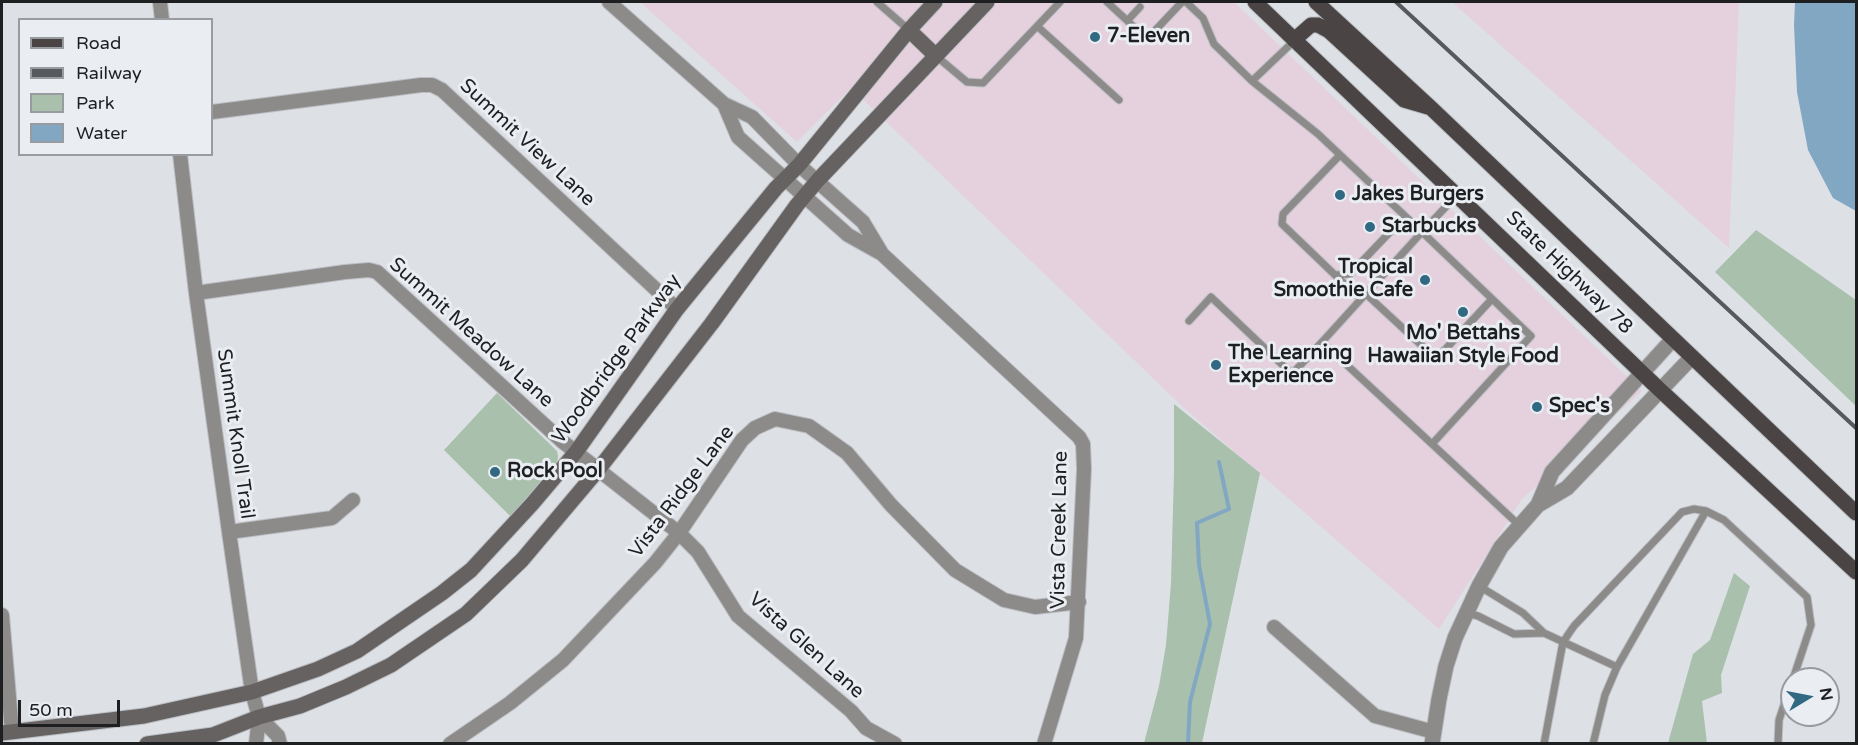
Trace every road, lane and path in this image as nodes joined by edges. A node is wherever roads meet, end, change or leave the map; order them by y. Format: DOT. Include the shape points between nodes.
graph roads {
  1 [pos="160,2"];
  2 [pos="609,2"];
  3 [pos="877,2"];
  4 [pos="935,2"];
  5 [pos="987,2"];
  6 [pos="1060,2"];
  7 [pos="1184,2"];
  8 [pos="1255,2"];
  9 [pos="1316,2"];
  10 [pos="1111,3"];
  11 [pos="1140,7"];
  12 [pos="162,18"];
  13 [pos="1128,20"];
  14 [pos="1037,26"];
  15 [pos="909,30"];
  16 [pos="1294,40"];
  17 [pos="936,56"];
  18 [pos="1252,81"];
  19 [pos="1119,100"];
  20 [pos="724,104"];
  21 [pos="1431,108"];
  22 [pos="213,112"];
  23 [pos="1340,155"];
  24 [pos="180,156"];
  25 [pos="799,165"];
  26 [pos="785,178"];
  27 [pos="818,180"];
  28 [pos="805,195"];
  29 [pos="1457,195"];
  30 [pos="1406,218"];
  31 [pos="1422,232"];
  32 [pos="882,254"];
  33 [pos="1335,275"];
  34 [pos="196,293"];
  35 [pos="1363,296"];
  36 [pos="1492,299"];
  37 [pos="677,309"];
  38 [pos="1189,321"];
  39 [pos="1673,339"];
  40 [pos="1322,342"];
  41 [pos="1692,357"];
  42 [pos="1642,372"];
  43 [pos="1660,390"];
  44 [pos="1432,444"];
  45 [pos="1575,447"];
  46 [pos="576,452"];
  47 [pos="1591,463"];
  48 [pos="598,470"];
  49 [pos="353,500"];
  50 [pos="1538,505"];
  51 [pos="1707,511"];
  52 [pos="1857,513"];
  53 [pos="1520,525"];
  54 [pos="229,532"];
  55 [pos="679,533"];
  56 [pos="1857,572"];
  57 [pos="1479,586"];
  58 [pos="1079,602"];
  59 [pos="1466,612"];
  60 [pos="2,615"];
  61 [pos="1274,627"];
  62 [pos="1544,633"];
  63 [pos="1563,642"];
  64 [pos="1617,667"];
  65 [pos="1796,667"];
  66 [pos="252,692"];
  67 [pos="259,717"];
  68 [pos="1780,717"];
  69 [pos="7,733"];
  70 [pos="1433,738"];
  71 [pos="147,744"];
  72 [pos="256,744"];
  73 [pos="280,744"];
  74 [pos="450,744"];
  75 [pos="895,744"];
  76 [pos="1044,744"];
  77 [pos="1544,744"];
  78 [pos="1593,744"];
  79 [pos="1778,744"];
  1 -- 12 [label="street"];
  2 -- 20 [label="street"];
  3 -- 15 [label="lane"];
  4 -- 15 [label="main road, Woodbridge Parkway"];
  5 -- 17 [label="main road"];
  6 -- 14 [label="lane"];
  7 -- 13 [label="lane" via="1148,39"];
  7 -- 18 [label="lane" via="1203,18 1214,44"];
  8 -- 16 [label="main road, State Highway 78"];
  9 -- 21 [label="main road, State Highway 78"];
  10 -- 13 [label="lane"];
  11 -- 13 [label="lane"];
  14 -- 17 [label="lane" via="983,83 967,82"];
  14 -- 19 [label="lane"];
  15 -- 17 [label="main road"];
  15 -- 25 [label="main road, Woodbridge Parkway"];
  16 -- 18 [label="lane"];
  16 -- 21 [label="main road" via="1311,25 1318,25 1404,100"];
  16 -- 29 [label="main road, State Highway 78"];
  17 -- 27 [label="main road"];
  18 -- 23 [label="lane"];
  20 -- 25 [label="street, Vista Creek Lane" via="752,117"];
  20 -- 26 [label="street, Vista Creek Lane" via="738,137"];
  21 -- 39 [label="main road, State Highway 78"];
  22 -- 37 [label="street, Summit View Lane" via="432,85"];
  23 -- 30 [label="lane"];
  23 -- 33 [label="lane" via="1283,214 1282,224"];
  24 -- 34 [label="street, Summit Knoll Trail"];
  25 -- 26 [label="main road, Woodbridge Parkway"];
  25 -- 27 [label="street, Vista Creek Lane"];
  26 -- 28 [label="street, Vista Creek Lane"];
  26 -- 37 [label="main road, Woodbridge Parkway"];
  27 -- 28 [label="main road"];
  27 -- 32 [label="street, Vista Creek Lane" via="863,222"];
  28 -- 32 [label="street, Vista Creek Lane" via="848,235"];
  28 -- 48 [label="main road"];
  29 -- 31 [label="lane"];
  29 -- 42 [label="main road, State Highway 78"];
  30 -- 31 [label="lane"];
  30 -- 33 [label="lane" via="1350,274"];
  31 -- 35 [label="lane"];
  31 -- 36 [label="lane"];
  32 -- 58 [label="street, Vista Creek Lane" via="1083,444"];
  33 -- 35 [label="lane"];
  34 -- 46 [label="street, Summit Meadow Lane" via="345,272 377,272"];
  34 -- 54 [label="street, Summit Knoll Trail"];
  35 -- 36 [label="lane" via="1433,357 1440,355"];
  35 -- 40 [label="lane"];
  36 -- 44 [label="lane" via="1531,336"];
  37 -- 46 [label="main road, Woodbridge Parkway"];
  38 -- 40 [label="lane" via="1211,297 1292,374"];
  39 -- 41 [label="main road, State Highway 78"];
  39 -- 42 [label="street"];
  40 -- 44 [label="lane"];
  41 -- 43 [label="street"];
  41 -- 52 [label="main road, State Highway 78"];
  42 -- 43 [label="main road, State Highway 78"];
  42 -- 45 [label="street"];
  43 -- 47 [label="street"];
  43 -- 56 [label="main road, State Highway 78"];
  44 -- 53 [label="lane"];
  45 -- 47 [label="street"];
  45 -- 50 [label="street" via="1552,472"];
  46 -- 48 [label="street, Summit Meadow Lane"];
  46 -- 66 [label="main road, Woodbridge Parkway" via="471,570 442,593 357,651"];
  47 -- 50 [label="street" via="1567,488"];
  48 -- 55 [label="street, Vista Glen Lane"];
  48 -- 67 [label="main road" via="522,560 466,614 391,665 300,706"];
  49 -- 54 [label="street" via="332,518"];
  50 -- 53 [label="street"];
  51 -- 63 [label="lane" via="1682,512"];
  51 -- 64 [label="lane"];
  51 -- 65 [label="lane" via="1724,520 1807,597 1811,625"];
  53 -- 57 [label="street" via="1501,547"];
  54 -- 66 [label="street, Summit Knoll Trail"];
  55 -- 58 [label="street, Vista Ridge Lane" via="742,440 755,428 775,419 809,426 847,453 955,570 1004,600 1035,607"];
  55 -- 74 [label="street, Vista Ridge Lane" via="563,660"];
  55 -- 75 [label="street, Vista Glen Lane" via="698,552 738,616 866,728"];
  57 -- 59 [label="street"];
  57 -- 62 [label="lane" via="1523,614"];
  58 -- 76 [label="street, Vista Creek Lane" via="1076,638"];
  59 -- 62 [label="lane" via="1514,634"];
  59 -- 70 [label="street" via="1446,666"];
  60 -- 69 [label="street"];
  61 -- 70 [label="street" via="1375,716"];
  62 -- 63 [label="lane"];
  63 -- 64 [label="lane"];
  63 -- 77 [label="lane"];
  64 -- 78 [label="lane" via="1605,695"];
  66 -- 67 [label="street, Summit Knoll Trail"];
  66 -- 69 [label="main road, Woodbridge Parkway" via="144,716"];
  67 -- 71 [label="main road" via="213,735"];
  67 -- 72 [label="street"];
  67 -- 73 [label="street" via="278,736"];
  68 -- 79 [label="lane"];
}
